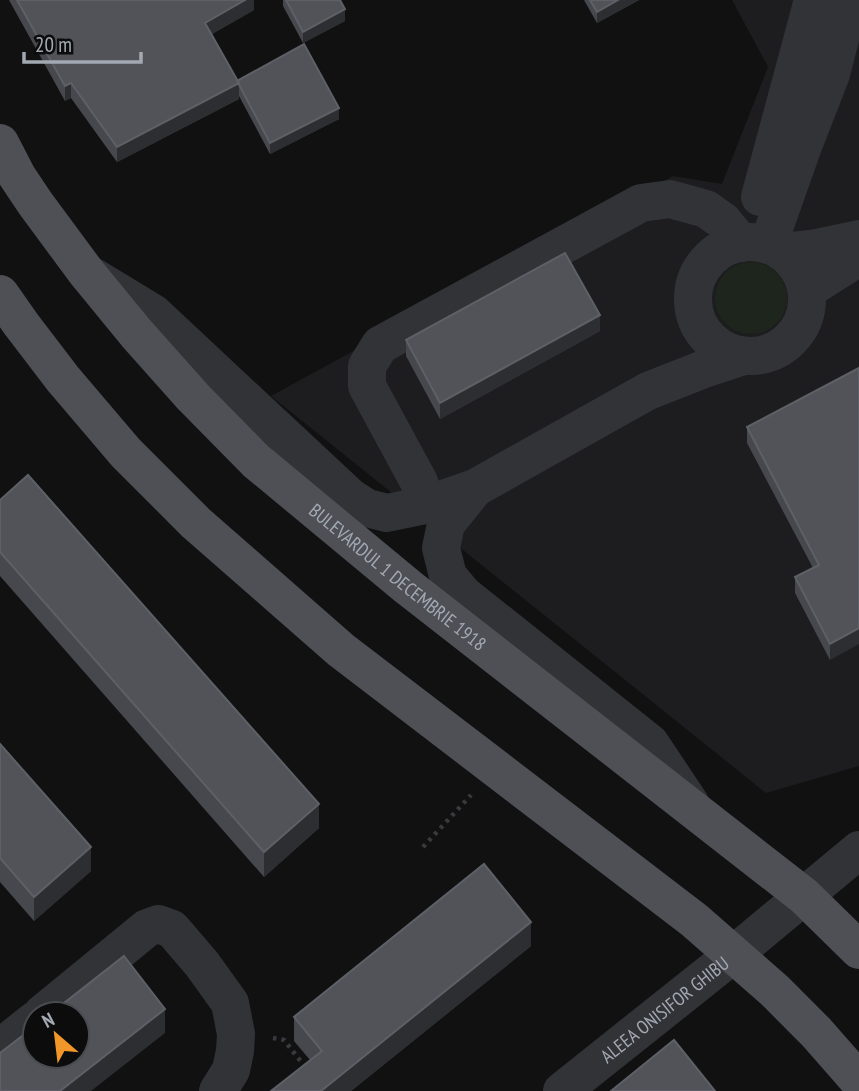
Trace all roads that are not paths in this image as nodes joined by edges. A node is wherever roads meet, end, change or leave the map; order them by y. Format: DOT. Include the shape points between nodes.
graph roads {
  1 [pos="813,0"];
  2 [pos="850,0"];
  3 [pos="0,144"];
  4 [pos="859,239"];
  5 [pos="760,245"];
  6 [pos="859,257"];
  7 [pos="86,272"];
  8 [pos="807,290"];
  9 [pos="0,294"];
  10 [pos="695,312"];
  11 [pos="744,356"];
  12 [pos="648,391"];
  13 [pos="475,488"];
  14 [pos="426,505"];
  15 [pos="697,813"];
  16 [pos="859,850"];
  17 [pos="804,897"];
  18 [pos="859,950"];
  19 [pos="734,954"];
  20 [pos="19,1027"];
  21 [pos="859,1081"];
  22 [pos="218,1091"];
  23 [pos="562,1091"];
  1 -- 5 [label="street" via="753,222"];
  2 -- 5 [label="street" via="831,74"];
  3 -- 7 [label="main road, BULEVARDUL 1 DECEMBRIE 1918" via="34,203"];
  4 -- 5 [label="street" via="811,249"];
  5 -- 8 [label="street" via="794,262"];
  5 -- 10 [label="street" via="723,249 708,260 693,293"];
  5 -- 14 [label="street" via="706,209 670,199 641,203 380,345 367,366 367,386 419,482"];
  6 -- 8 [label="street"];
  7 -- 14 [label="street" via="153,313 350,497 387,513"];
  7 -- 15 [label="main road, BULEVARDUL 1 DECEMBRIE 1918" via="193,397 256,461 408,587"];
  8 -- 11 [label="street" via="803,319 786,343 774,351"];
  9 -- 19 [label="main road" via="117,443 196,523 341,650"];
  10 -- 11 [label="street" via="699,325 718,346"];
  10 -- 12 [label="street" via="680,347"];
  11 -- 12 [label="street"];
  12 -- 13 [label="street"];
  13 -- 14 [label="street"];
  13 -- 15 [label="street" via="446,524 441,548 448,576 463,594 650,743"];
  15 -- 17 [label="main road, BULEVARDUL 1 DECEMBRIE 1918"];
  16 -- 17 [label="street, ALEEA ONISIFOR GHIBU"];
  17 -- 18 [label="main road, BULEVARDUL 1 DECEMBRIE 1918"];
  17 -- 19 [label="street, ALEEA ONISIFOR GHIBU"];
  19 -- 21 [label="main road" via="817,1032"];
  19 -- 23 [label="street, ALEEA ONISIFOR GHIBU"];
  20 -- 22 [label="street" via="158,924 172,929 230,1003 235,1051 231,1070"];
}
